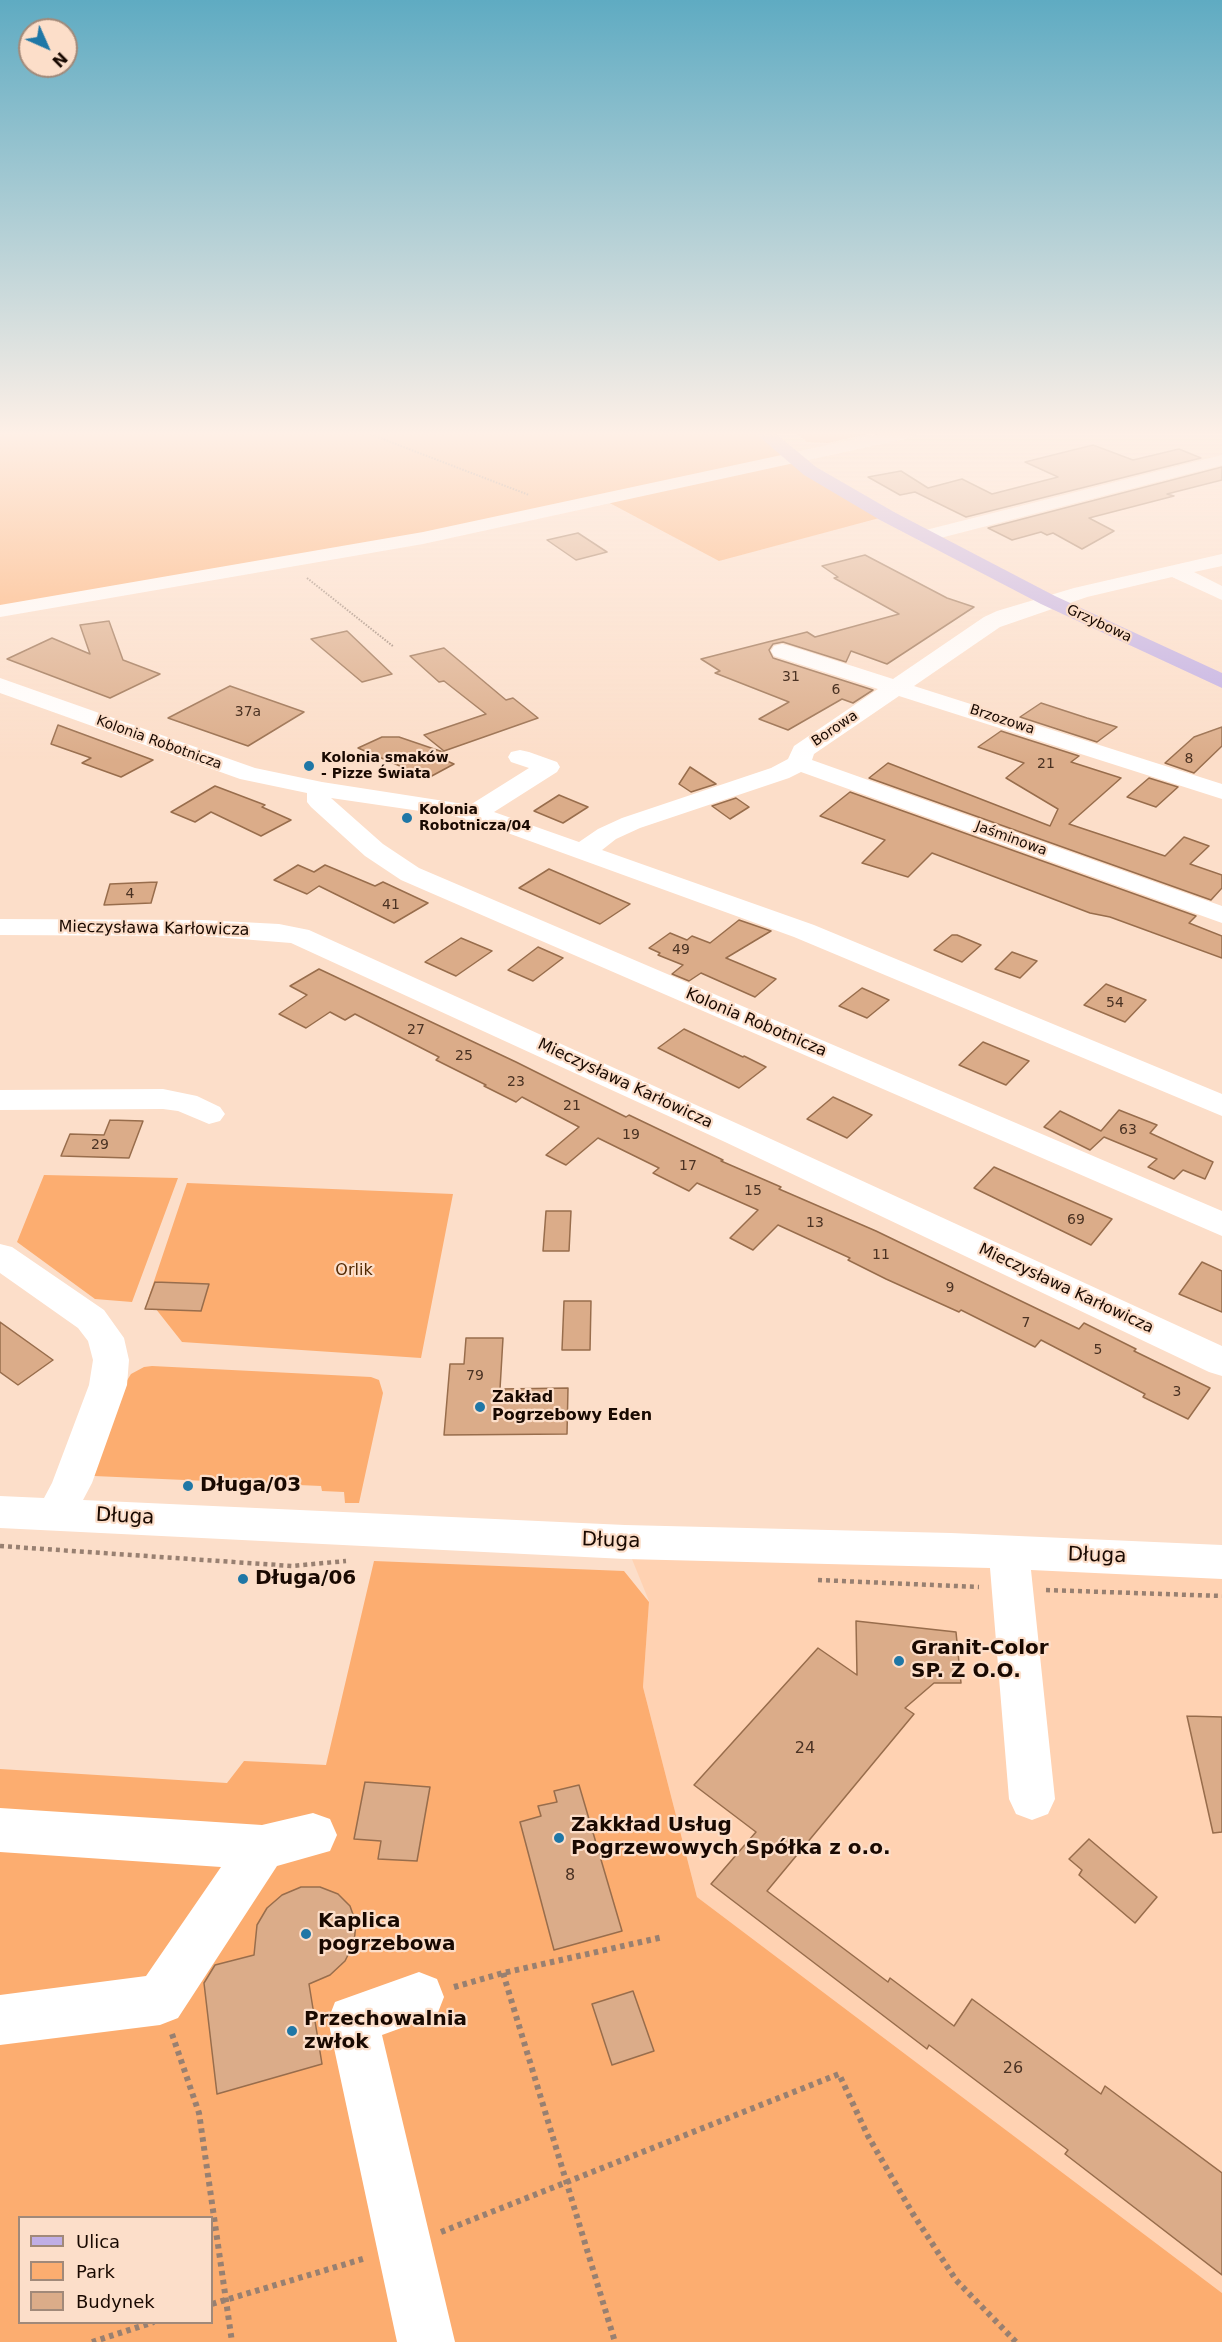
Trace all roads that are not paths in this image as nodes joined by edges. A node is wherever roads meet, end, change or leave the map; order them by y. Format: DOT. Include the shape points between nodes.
graph roads {
  1 [pos="399,542"];
  2 [pos="937,542"];
  3 [pos="1222,560"];
  4 [pos="1175,571"];
  5 [pos="1222,594"];
  6 [pos="1048,600"];
  7 [pos="0,611"];
  8 [pos="782,651"];
  9 [pos="1222,681"];
  10 [pos="0,685"];
  11 [pos="899,687"];
  12 [pos="520,757"];
  13 [pos="799,763"];
  14 [pos="322,789"];
  15 [pos="1222,792"];
  16 [pos="473,814"];
  17 [pos="583,851"];
  18 [pos="1222,915"];
  19 [pos="0,927"];
  20 [pos="0,1100"];
  21 [pos="1222,1106"];
  22 [pos="209,1114"];
  23 [pos="1222,1224"];
  24 [pos="0,1256"];
  25 [pos="1222,1362"];
  26 [pos="0,1512"];
  27 [pos="56,1514"];
  28 [pos="1009,1552"];
  29 [pos="1222,1562"];
  30 [pos="1032,1799"];
  31 [pos="0,1830"];
  32 [pos="313,1835"];
  33 [pos="262,1847"];
  34 [pos="419,1997"];
  35 [pos="0,2020"];
  36 [pos="426,2342"];
  1 -- 7 [label="street"];
  2 -- 6 [label="main road, Grzybowa"];
  3 -- 4 [label="street, Borowa"];
  4 -- 5 [label="street"];
  4 -- 6 [label="street, Borowa"];
  6 -- 9 [label="main road, Grzybowa"];
  6 -- 11 [label="street, Borowa" via="992,622"];
  8 -- 11 [label="street, Brzozowa"];
  10 -- 14 [label="street, Kolonia Robotnicza" via="241,771"];
  11 -- 13 [label="street, Borowa" via="803,751"];
  11 -- 15 [label="street, Brzozowa"];
  12 -- 16 [label="street" via="548,767"];
  13 -- 17 [label="street, Borowa" via="618,828"];
  13 -- 18 [label="street, Jaśminowa"];
  14 -- 16 [label="street, Kolonia Robotnicza" via="420,802"];
  14 -- 23 [label="street, Kolonia Robotnicza" via="318,795 320,802 374,850 410,874"];
  16 -- 17 [label="street, Kolonia Robotnicza"];
  17 -- 21 [label="street, Kolonia Robotnicza" via="804,931"];
  19 -- 25 [label="street, Mieczysława Karłowicza" via="203,928 299,936"];
  20 -- 22 [label="street" via="163,1099 186,1103"];
  24 -- 27 [label="street" via="91,1319 106,1338 111,1360 108,1385 72,1483"];
  26 -- 27 [label="street, Długa"];
  27 -- 28 [label="street, Długa" via="625,1542"];
  28 -- 29 [label="street, Długa"];
  28 -- 30 [label="street"];
  31 -- 33 [label="street"];
  32 -- 33 [label="street"];
  33 -- 35 [label="street" via="160,2000"];
  34 -- 36 [label="street" via="353,2020"];
}
